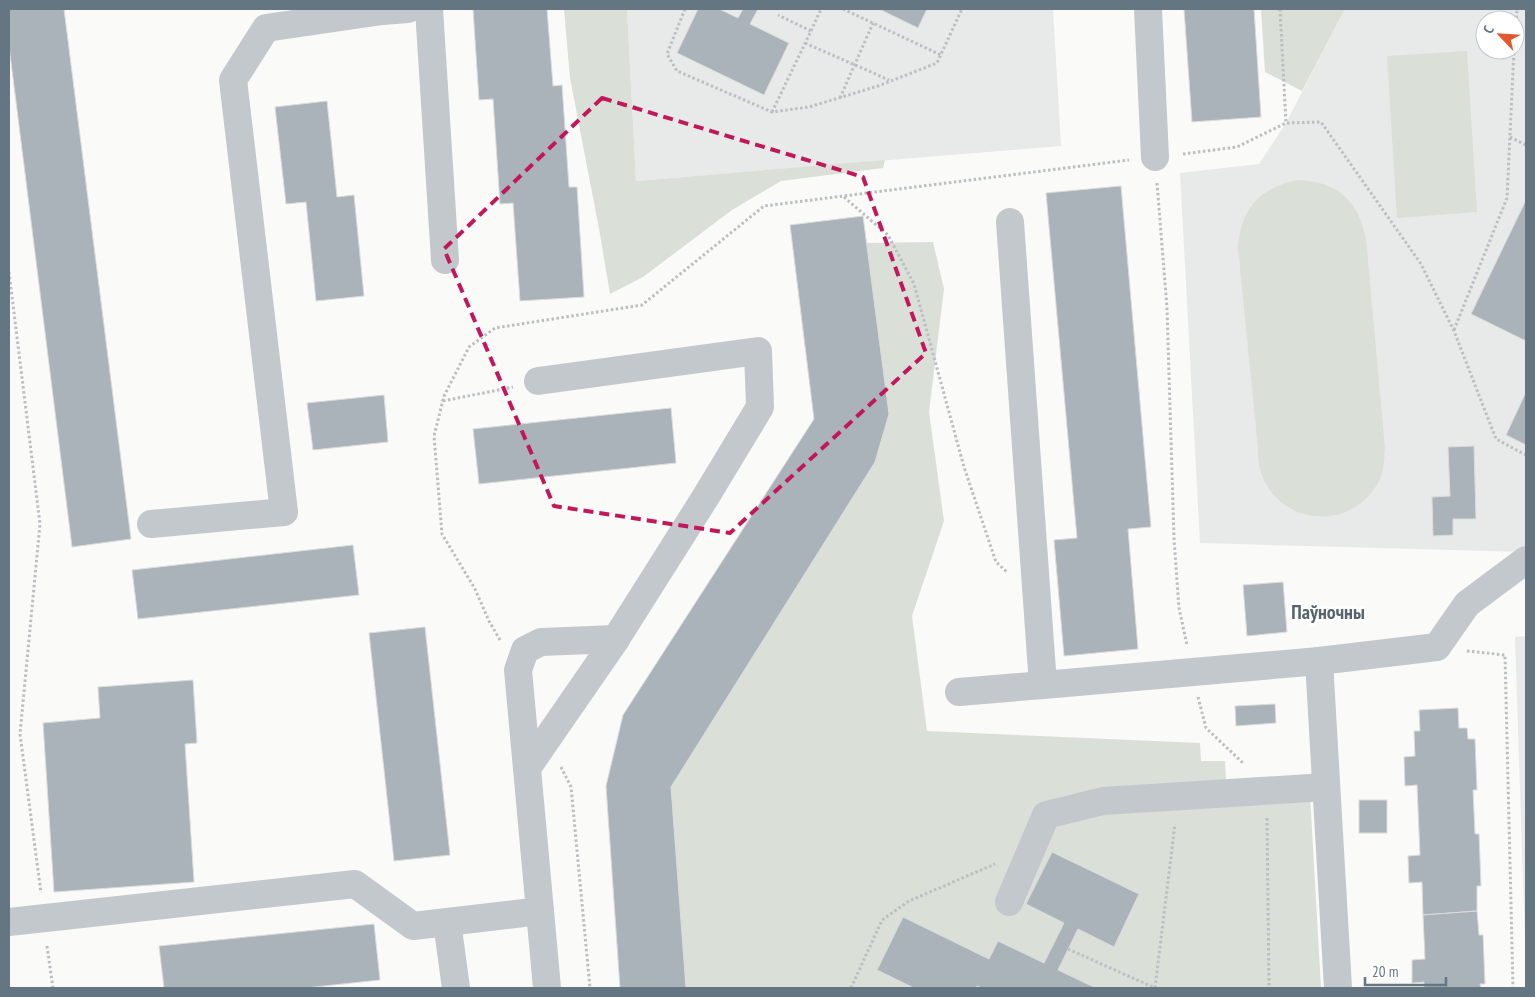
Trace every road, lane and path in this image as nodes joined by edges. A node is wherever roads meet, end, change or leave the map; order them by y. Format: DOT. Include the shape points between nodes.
graph roads {
  1 [pos="408,9"];
  2 [pos="429,9"];
  3 [pos="685,9"];
  4 [pos="821,9"];
  5 [pos="843,9"];
  6 [pos="962,9"];
  7 [pos="1148,9"];
  8 [pos="1280,9"];
  9 [pos="382,10"];
  10 [pos="778,15"];
  11 [pos="873,23"];
  12 [pos="811,31"];
  13 [pos="806,43"];
  14 [pos="940,55"];
  15 [pos="1514,60"];
  16 [pos="854,65"];
  17 [pos="890,81"];
  18 [pos="839,98"];
  19 [pos="772,112"];
  20 [pos="1286,124"];
  21 [pos="1510,137"];
  22 [pos="1526,145"];
  23 [pos="1155,157"];
  24 [pos="844,196"];
  25 [pos="1010,222"];
  26 [pos="445,260"];
  27 [pos="9,272"];
  28 [pos="1454,331"];
  29 [pos="538,382"];
  30 [pos="442,401"];
  31 [pos="1526,455"];
  32 [pos="151,524"];
  33 [pos="1526,560"];
  34 [pos="1037,597"];
  35 [pos="616,639"];
  36 [pos="1437,647"];
  37 [pos="1319,661"];
  38 [pos="518,670"];
  39 [pos="1192,672"];
  40 [pos="1044,685"];
  41 [pos="959,692"];
  42 [pos="548,738"];
  43 [pos="527,768"];
  44 [pos="1326,787"];
  45 [pos="1267,790"];
  46 [pos="1179,796"];
  47 [pos="1032,848"];
  48 [pos="1009,902"];
  49 [pos="540,911"];
  50 [pos="44,918"];
  51 [pos="9,922"];
  52 [pos="447,922"];
  53 [pos="1068,949"];
  54 [pos="53,988"];
  55 [pos="456,988"];
  56 [pos="547,988"];
  57 [pos="590,988"];
  58 [pos="851,988"];
  59 [pos="1155,988"];
  60 [pos="1269,988"];
  61 [pos="1338,988"];
  62 [pos="1513,988"];
  1 -- 9 [label="lane"];
  2 -- 26 [label="lane"];
  3 -- 19 [label="path" via="667,54 677,71"];
  4 -- 12 [label="path"];
  5 -- 11 [label="path"];
  6 -- 14 [label="path"];
  7 -- 23 [label="lane"];
  8 -- 20 [label="path"];
  9 -- 32 [label="lane" via="266,28 233,80 284,512"];
  10 -- 12 [label="path"];
  11 -- 14 [label="path"];
  11 -- 16 [label="path"];
  12 -- 13 [label="path"];
  13 -- 16 [label="path"];
  13 -- 19 [label="path"];
  14 -- 17 [label="path" via="937,63"];
  15 -- 21 [label="path"];
  16 -- 17 [label="path"];
  16 -- 18 [label="path"];
  17 -- 18 [label="path"];
  18 -- 19 [label="path" via="809,108"];
  20 -- 23 [label="path" via="1237,147"];
  20 -- 28 [label="path" via="1320,122 1421,264"];
  21 -- 22 [label="path"];
  21 -- 28 [label="path" via="1507,198"];
  23 -- 24 [label="path"];
  23 -- 39 [label="path" via="1167,308 1174,539 1179,608"];
  24 -- 30 [label="path" via="764,206 642,304 495,328 469,347"];
  24 -- 34 [label="path" via="888,235 914,284 964,467 996,562"];
  25 -- 34 [label="lane"];
  27 -- 50 [label="path" via="40,524 20,734"];
  28 -- 31 [label="path" via="1496,439"];
  29 -- 30 [label="path"];
  29 -- 35 [label="lane" via="758,351 760,406"];
  30 -- 38 [label="path" via="434,436 442,534"];
  33 -- 36 [label="lane" via="1467,604"];
  34 -- 40 [label="lane"];
  35 -- 38 [label="lane" via="541,642 525,650"];
  35 -- 42 [label="lane"];
  36 -- 37 [label="lane"];
  36 -- 62 [label="path" via="1505,655"];
  37 -- 39 [label="lane"];
  37 -- 44 [label="lane"];
  38 -- 43 [label="lane"];
  39 -- 40 [label="lane"];
  39 -- 45 [label="path" via="1206,728"];
  40 -- 41 [label="lane"];
  42 -- 43 [label="lane"];
  42 -- 57 [label="path" via="571,787"];
  43 -- 49 [label="lane"];
  44 -- 45 [label="lane"];
  44 -- 61 [label="lane"];
  45 -- 46 [label="lane"];
  45 -- 60 [label="path"];
  46 -- 47 [label="lane" via="1103,801 1046,815"];
  46 -- 59 [label="path"];
  47 -- 48 [label="lane"];
  47 -- 58 [label="path" via="910,901 882,920"];
  49 -- 52 [label="lane"];
  49 -- 56 [label="lane"];
  50 -- 51 [label="lane"];
  50 -- 52 [label="lane" via="354,884 413,926"];
  50 -- 54 [label="path"];
  52 -- 55 [label="lane"];
  53 -- 59 [label="path"];
}
